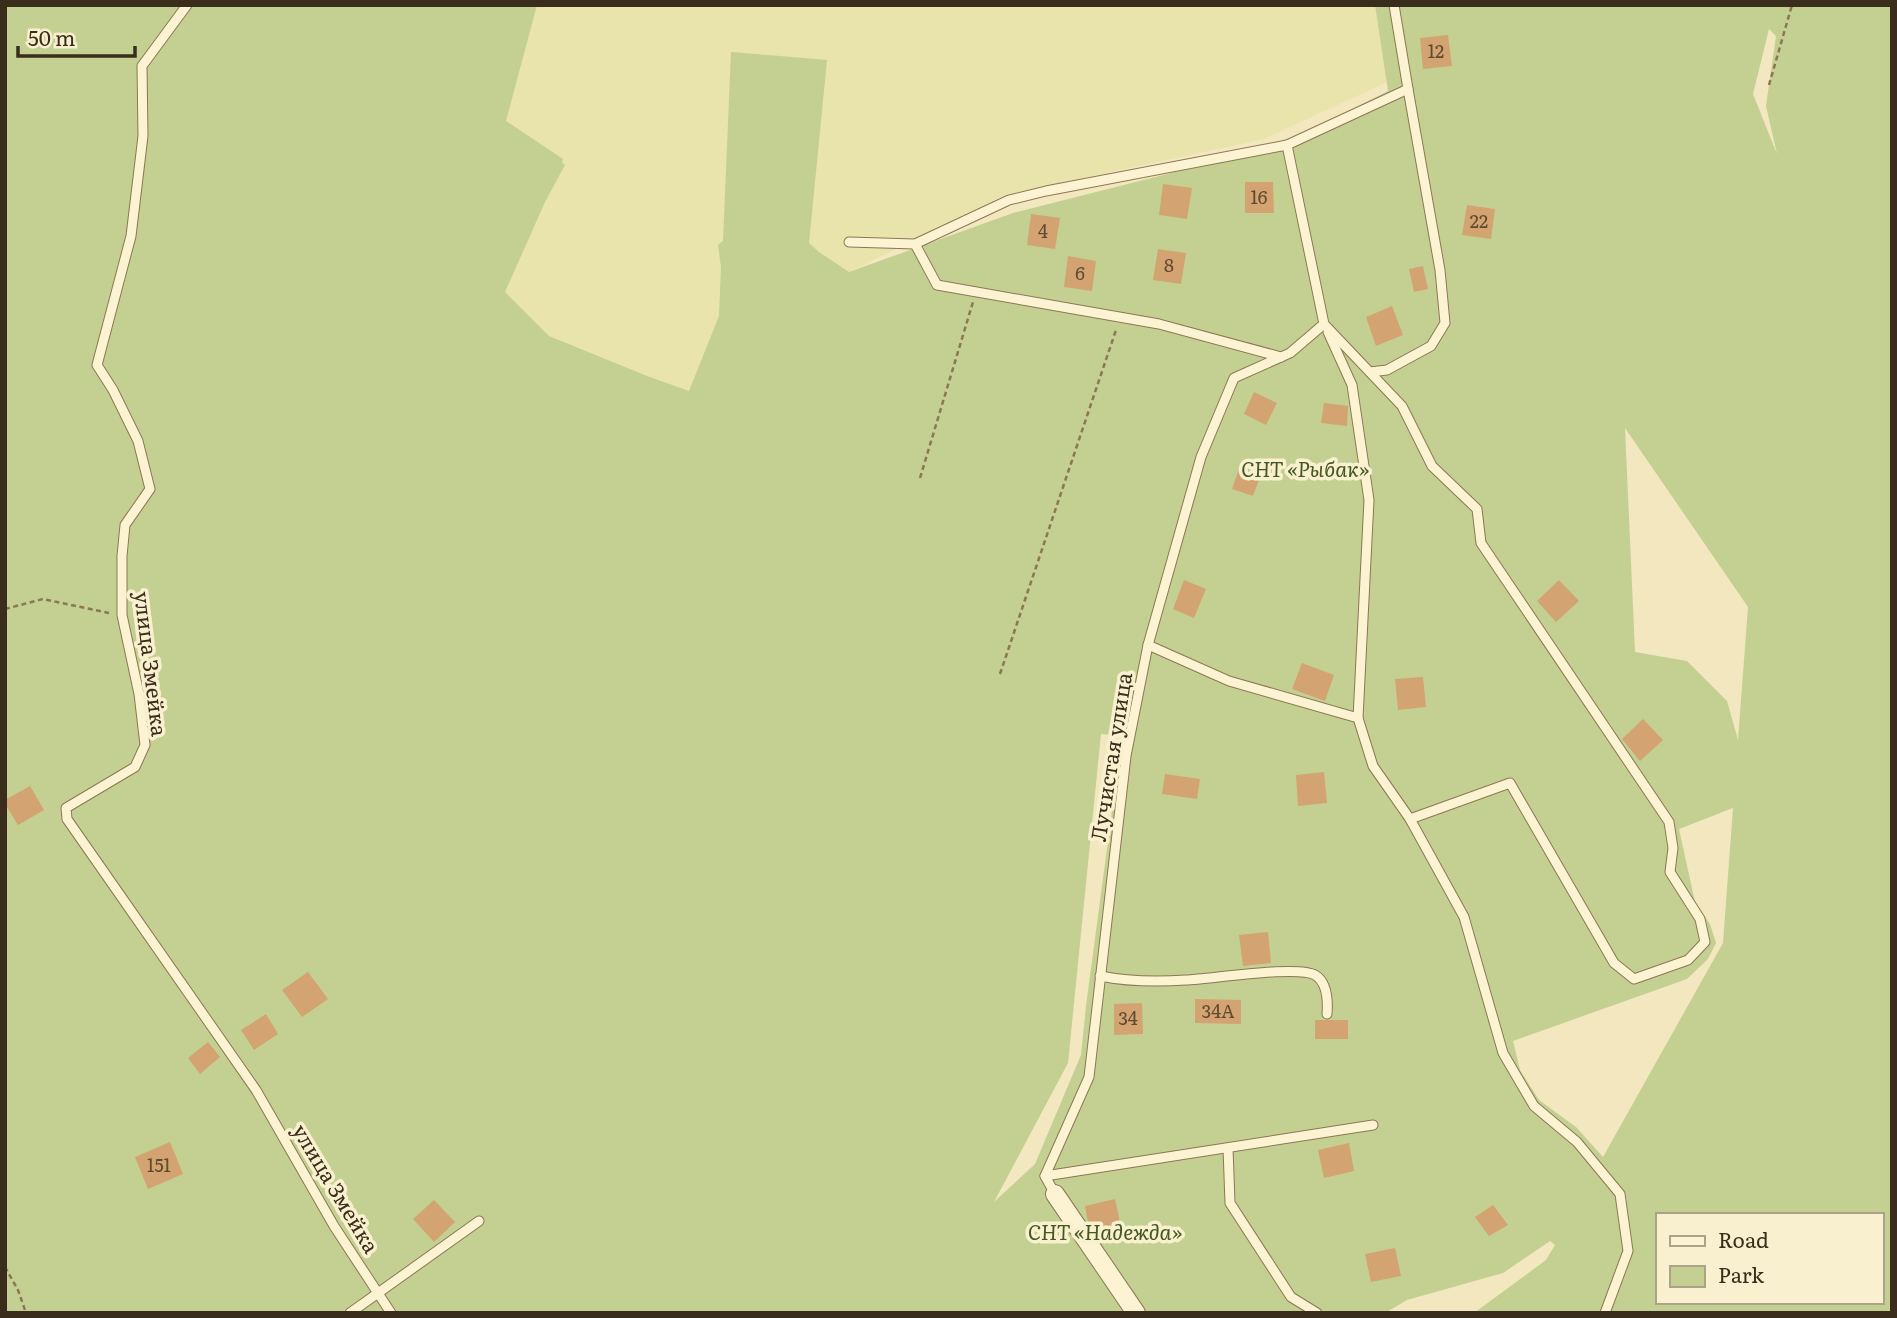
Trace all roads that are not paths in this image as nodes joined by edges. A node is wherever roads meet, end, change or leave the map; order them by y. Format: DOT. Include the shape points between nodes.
graph roads {
  1 [pos="187,5"];
  2 [pos="1394,5"];
  3 [pos="1408,89"];
  4 [pos="1287,145"];
  5 [pos="849,242"];
  6 [pos="915,244"];
  7 [pos="1324,324"];
  8 [pos="1281,357"];
  9 [pos="1370,372"];
  10 [pos="1148,645"];
  11 [pos="1358,718"];
  12 [pos="1410,819"];
  13 [pos="1100,976"];
  14 [pos="1327,1014"];
  15 [pos="1373,1125"];
  16 [pos="1228,1148"];
  17 [pos="1045,1176"];
  18 [pos="1055,1194"];
  19 [pos="479,1221"];
  20 [pos="378,1293"];
  21 [pos="350,1313"];
  22 [pos="391,1313"];
  23 [pos="1136,1313"];
  24 [pos="1317,1313"];
  25 [pos="1605,1313"];
  1 -- 20 [label="lane, улица Змейка" via="142,66 143,136 131,236 97,365 138,441 150,489 125,525 122,556 122,615 145,745 135,767 65,808 67,819 256,1090"];
  2 -- 3 [label="lane"];
  3 -- 4 [label="lane"];
  3 -- 9 [label="lane" via="1445,323 1432,346 1387,370"];
  4 -- 6 [label="lane" via="1009,200"];
  4 -- 7 [label="lane"];
  5 -- 6 [label="lane"];
  6 -- 8 [label="lane" via="937,285 1159,324"];
  7 -- 8 [label="lane, Лучистая улица"];
  7 -- 9 [label="lane"];
  7 -- 11 [label="lane" via="1352,385 1369,500"];
  8 -- 10 [label="lane, Лучистая улица" via="1234,378 1201,457"];
  9 -- 12 [label="lane" via="1402,405 1432,466 1477,509 1481,543 1669,822 1670,872 1700,919 1705,942 1688,960 1634,979 1614,963 1510,783"];
  10 -- 11 [label="lane" via="1229,681"];
  10 -- 13 [label="lane, Лучистая улица" via="1126,757"];
  11 -- 12 [label="lane" via="1373,766"];
  12 -- 25 [label="lane" via="1464,917 1503,1053 1534,1106 1577,1142 1620,1194 1628,1251"];
  13 -- 14 [label="lane" via="1129,982 1294,971 1313,974 1324,982"];
  13 -- 17 [label="lane, Лучистая улица" via="1089,1077"];
  15 -- 16 [label="lane"];
  16 -- 17 [label="lane"];
  16 -- 24 [label="lane" via="1230,1203 1291,1297"];
  17 -- 18 [label="lane"];
  18 -- 23 [label="street"];
  19 -- 20 [label="lane"];
  20 -- 21 [label="lane"];
  20 -- 22 [label="lane, улица Змейка"];
}
